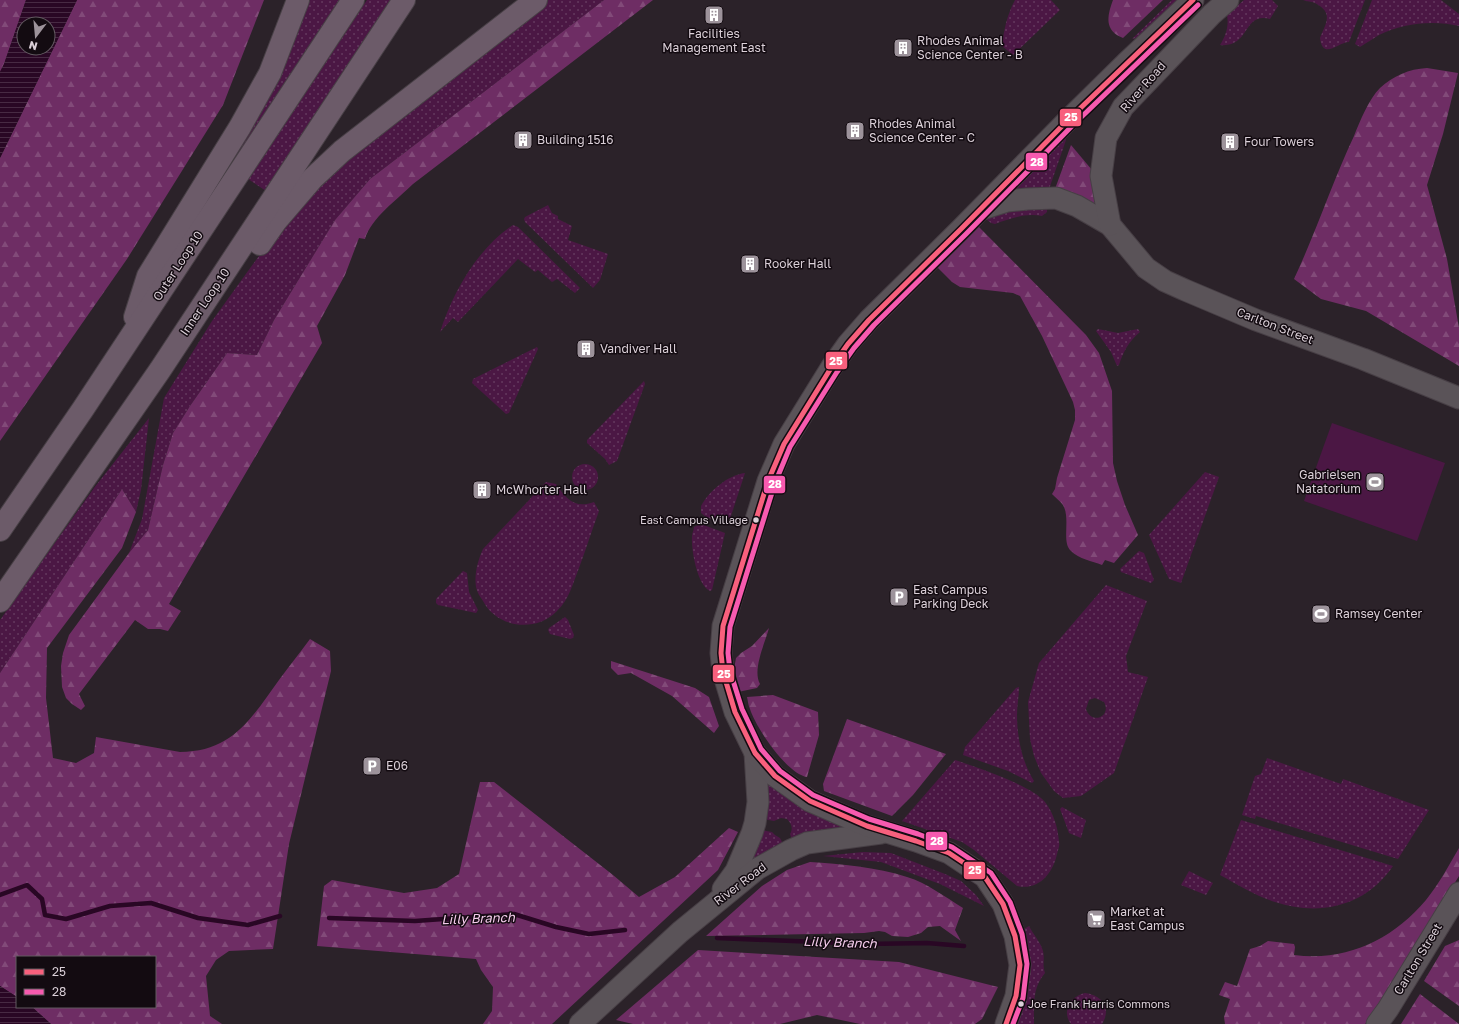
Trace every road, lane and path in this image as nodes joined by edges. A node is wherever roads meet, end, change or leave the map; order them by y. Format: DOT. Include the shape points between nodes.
graph roads {
  1 [pos="298,0"];
  2 [pos="353,0"];
  3 [pos="404,0"];
  4 [pos="536,0"];
  5 [pos="1193,0"];
  6 [pos="1228,0"];
  7 [pos="980,210"];
  8 [pos="1110,225"];
  9 [pos="213,291"];
  10 [pos="126,344"];
  11 [pos="1459,398"];
  12 [pos="0,530"];
  13 [pos="0,601"];
  14 [pos="755,753"];
  15 [pos="886,833"];
  16 [pos="1459,893"];
  17 [pos="709,908"];
  18 [pos="580,1024"];
  19 [pos="1006,1024"];
  20 [pos="1377,1024"];
  1 -- 10 [label="highway" via="266,80 148,276"];
  2 -- 10 [label="highway, Outer Loop 10"];
  3 -- 9 [label="highway, Inner Loop 10"];
  4 -- 9 [label="highway" via="342,151 312,179 276,221 247,262"];
  5 -- 7 [label="street, River Road" via="1120,68"];
  6 -- 8 [label="street, River Road" via="1122,107 1106,138 1101,176"];
  7 -- 8 [label="street, River Road" via="1007,201 1056,198 1077,206"];
  7 -- 14 [label="street, River Road" via="848,344 784,444 768,481 723,626 721,653 723,672 735,712"];
  8 -- 11 [label="street, Carlton Street" via="1146,268 1165,281 1256,320"];
  9 -- 13 [label="highway, Inner Loop 10"];
  10 -- 12 [label="highway, Outer Loop 10"];
  14 -- 15 [label="street, River Road" via="775,776 806,800"];
  14 -- 17 [label="street, River Road" via="758,802 755,823 736,871"];
  15 -- 17 [label="street, River Road" via="806,843 757,869"];
  15 -- 19 [label="street, River Road" via="949,853 984,876 1002,904 1015,936 1020,965 1016,996"];
  16 -- 20 [label="street, Carlton Street"];
  17 -- 18 [label="street, River Road"];
}
